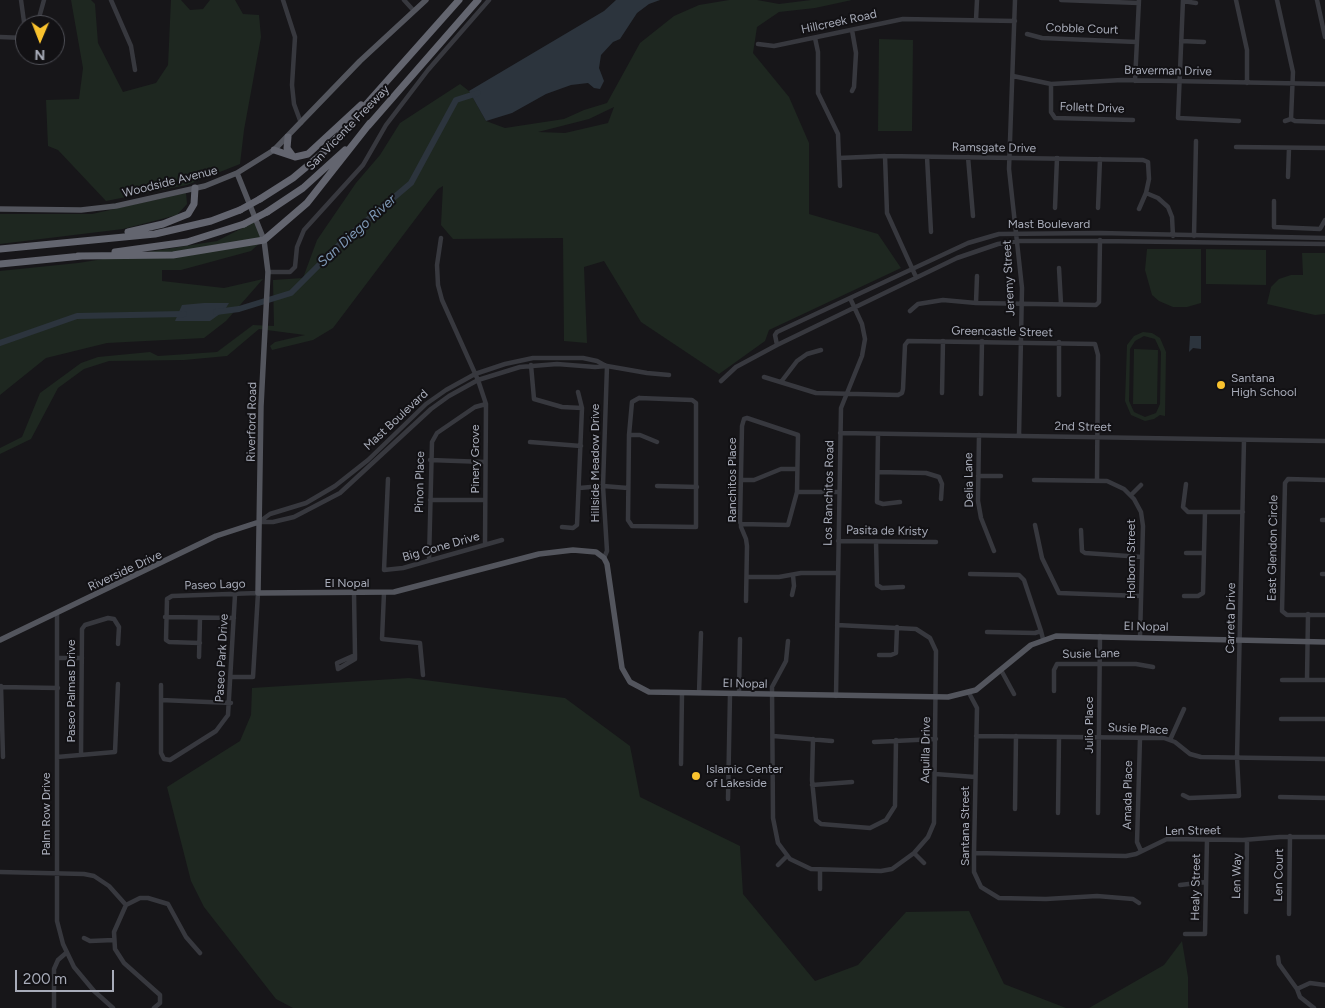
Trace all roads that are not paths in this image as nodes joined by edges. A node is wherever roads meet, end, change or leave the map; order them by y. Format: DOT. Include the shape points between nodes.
graph roads {
  1 [pos="21,0"];
  2 [pos="44,0"];
  3 [pos="111,0"];
  4 [pos="283,0"];
  5 [pos="404,0"];
  6 [pos="426,0"];
  7 [pos="459,0"];
  8 [pos="478,0"];
  9 [pos="489,0"];
  10 [pos="977,0"];
  11 [pos="1015,0"];
  12 [pos="1061,0"];
  13 [pos="1183,0"];
  14 [pos="1236,0"];
  15 [pos="1277,0"];
  16 [pos="1317,0"];
  17 [pos="1139,1"];
  18 [pos="1196,3"];
  19 [pos="414,11"];
  20 [pos="23,15"];
  21 [pos="40,15"];
  22 [pos="976,20"];
  23 [pos="1015,20"];
  24 [pos="852,30"];
  25 [pos="1027,34"];
  26 [pos="1325,36"];
  27 [pos="0,37"];
  28 [pos="15,38"];
  29 [pos="815,38"];
  30 [pos="1181,41"];
  31 [pos="1137,42"];
  32 [pos="1204,42"];
  33 [pos="758,44"];
  34 [pos="135,70"];
  35 [pos="1013,76"];
  36 [pos="1135,81"];
  37 [pos="1178,81"];
  38 [pos="386,83"];
  39 [pos="1247,83"];
  40 [pos="1051,84"];
  41 [pos="1292,84"];
  42 [pos="1325,84"];
  43 [pos="852,90"];
  44 [pos="1291,119"];
  45 [pos="1133,120"];
  46 [pos="1239,121"];
  47 [pos="1285,121"];
  48 [pos="1325,122"];
  49 [pos="301,123"];
  50 [pos="370,123"];
  51 [pos="288,137"];
  52 [pos="1196,141"];
  53 [pos="1236,147"];
  54 [pos="1289,148"];
  55 [pos="1325,148"];
  56 [pos="274,150"];
  57 [pos="885,156"];
  58 [pos="295,157"];
  59 [pos="927,157"];
  60 [pos="839,158"];
  61 [pos="968,158"];
  62 [pos="1010,158"];
  63 [pos="1057,158"];
  64 [pos="1100,159"];
  65 [pos="236,173"];
  66 [pos="1288,178"];
  67 [pos="840,186"];
  68 [pos="195,188"];
  69 [pos="1146,193"];
  70 [pos="1274,201"];
  71 [pos="1055,208"];
  72 [pos="1098,208"];
  73 [pos="0,209"];
  74 [pos="1139,209"];
  75 [pos="973,216"];
  76 [pos="1325,220"];
  77 [pos="1274,227"];
  78 [pos="931,232"];
  79 [pos="1016,232"];
  80 [pos="1100,233"];
  81 [pos="1173,235"];
  82 [pos="1194,236"];
  83 [pos="1274,237"];
  84 [pos="441,238"];
  85 [pos="1325,238"];
  86 [pos="264,240"];
  87 [pos="1017,241"];
  88 [pos="1100,241"];
  89 [pos="1174,242"];
  90 [pos="1194,243"];
  91 [pos="51,244"];
  92 [pos="1325,244"];
  93 [pos="0,249"];
  94 [pos="78,256"];
  95 [pos="0,264"];
  96 [pos="1059,268"];
  97 [pos="912,270"];
  98 [pos="268,272"];
  99 [pos="977,276"];
  100 [pos="916,277"];
  101 [pos="850,298"];
  102 [pos="976,303"];
  103 [pos="1022,304"];
  104 [pos="1061,304"];
  105 [pos="855,307"];
  106 [pos="910,311"];
  107 [pos="943,341"];
  108 [pos="982,342"];
  109 [pos="1021,342"];
  110 [pos="1059,342"];
  111 [pos="777,344"];
  112 [pos="821,350"];
  113 [pos="531,365"];
  114 [pos="607,366"];
  115 [pos="475,374"];
  116 [pos="670,375"];
  117 [pos="764,377"];
  118 [pos="478,380"];
  119 [pos="721,381"];
  120 [pos="781,382"];
  121 [pos="578,392"];
  122 [pos="845,393"];
  123 [pos="942,393"];
  124 [pos="981,394"];
  125 [pos="1059,395"];
  126 [pos="486,404"];
  127 [pos="582,408"];
  128 [pos="840,433"];
  129 [pos="878,434"];
  130 [pos="629,435"];
  131 [pos="979,435"];
  132 [pos="1019,436"];
  133 [pos="1097,438"];
  134 [pos="1244,440"];
  135 [pos="530,442"];
  136 [pos="657,442"];
  137 [pos="1325,442"];
  138 [pos="581,446"];
  139 [pos="430,460"];
  140 [pos="485,462"];
  141 [pos="361,466"];
  142 [pos="797,469"];
  143 [pos="366,471"];
  144 [pos="878,472"];
  145 [pos="978,476"];
  146 [pos="1001,476"];
  147 [pos="388,479"];
  148 [pos="741,480"];
  149 [pos="1034,480"];
  150 [pos="1096,480"];
  151 [pos="1325,480"];
  152 [pos="1186,484"];
  153 [pos="1141,485"];
  154 [pos="603,486"];
  155 [pos="657,486"];
  156 [pos="697,487"];
  157 [pos="579,488"];
  158 [pos="628,488"];
  159 [pos="797,492"];
  160 [pos="838,492"];
  161 [pos="1131,495"];
  162 [pos="941,499"];
  163 [pos="430,500"];
  164 [pos="485,500"];
  165 [pos="900,502"];
  166 [pos="1205,512"];
  167 [pos="1243,512"];
  168 [pos="259,522"];
  169 [pos="741,524"];
  170 [pos="1035,524"];
  171 [pos="562,527"];
  172 [pos="1081,530"];
  173 [pos="502,540"];
  174 [pos="838,541"];
  175 [pos="876,541"];
  176 [pos="936,542"];
  177 [pos="485,545"];
  178 [pos="994,551"];
  179 [pos="1186,553"];
  180 [pos="1204,553"];
  181 [pos="1142,557"];
  182 [pos="604,558"];
  183 [pos="429,560"];
  184 [pos="838,573"];
  185 [pos="970,574"];
  186 [pos="793,576"];
  187 [pos="747,577"];
  188 [pos="903,587"];
  189 [pos="258,593"];
  190 [pos="384,593"];
  191 [pos="354,594"];
  192 [pos="792,595"];
  193 [pos="235,596"];
  194 [pos="1141,596"];
  195 [pos="1184,596"];
  196 [pos="746,601"];
  197 [pos="57,613"];
  198 [pos="1308,614"];
  199 [pos="1325,615"];
  200 [pos="165,617"];
  201 [pos="200,618"];
  202 [pos="234,618"];
  203 [pos="837,625"];
  204 [pos="897,627"];
  205 [pos="1041,631"];
  206 [pos="987,632"];
  207 [pos="701,633"];
  208 [pos="1100,636"];
  209 [pos="1140,637"];
  210 [pos="740,639"];
  211 [pos="1043,639"];
  212 [pos="0,640"];
  213 [pos="1241,640"];
  214 [pos="788,641"];
  215 [pos="1308,641"];
  216 [pos="200,642"];
  217 [pos="1325,642"];
  218 [pos="118,644"];
  219 [pos="355,655"];
  220 [pos="878,655"];
  221 [pos="58,658"];
  222 [pos="82,658"];
  223 [pos="200,658"];
  224 [pos="1100,663"];
  225 [pos="1153,667"];
  226 [pos="1001,670"];
  227 [pos="423,675"];
  228 [pos="231,677"];
  229 [pos="1282,680"];
  230 [pos="1307,680"];
  231 [pos="1325,680"];
  232 [pos="118,684"];
  233 [pos="161,685"];
  234 [pos="1,686"];
  235 [pos="58,688"];
  236 [pos="1054,691"];
  237 [pos="682,693"];
  238 [pos="699,693"];
  239 [pos="969,693"];
  240 [pos="730,694"];
  241 [pos="739,694"];
  242 [pos="772,694"];
  243 [pos="1014,694"];
  244 [pos="836,696"];
  245 [pos="936,697"];
  246 [pos="161,700"];
  247 [pos="231,703"];
  248 [pos="1184,709"];
  249 [pos="1281,719"];
  250 [pos="1325,719"];
  251 [pos="773,736"];
  252 [pos="976,736"];
  253 [pos="1016,736"];
  254 [pos="1060,737"];
  255 [pos="1099,737"];
  256 [pos="1140,738"];
  257 [pos="936,739"];
  258 [pos="813,740"];
  259 [pos="896,740"];
  260 [pos="1170,740"];
  261 [pos="832,741"];
  262 [pos="874,742"];
  263 [pos="81,756"];
  264 [pos="3,757"];
  265 [pos="57,757"];
  266 [pos="1237,758"];
  267 [pos="1325,760"];
  268 [pos="681,764"];
  269 [pos="935,774"];
  270 [pos="975,777"];
  271 [pos="852,782"];
  272 [pos="812,785"];
  273 [pos="1183,795"];
  274 [pos="1280,797"];
  275 [pos="1325,798"];
  276 [pos="728,799"];
  277 [pos="1015,809"];
  278 [pos="1058,813"];
  279 [pos="1098,813"];
  280 [pos="1290,836"];
  281 [pos="1325,837"];
  282 [pos="1207,840"];
  283 [pos="1247,840"];
  284 [pos="1141,851"];
  285 [pos="914,853"];
  286 [pos="974,853"];
  287 [pos="787,856"];
  288 [pos="924,863"];
  289 [pos="778,865"];
  290 [pos="820,870"];
  291 [pos="0,872"];
  292 [pos="56,873"];
  293 [pos="1206,882"];
  294 [pos="1180,885"];
  295 [pos="820,889"];
  296 [pos="1139,903"];
  297 [pos="126,905"];
  298 [pos="1246,912"];
  299 [pos="1289,914"];
  300 [pos="1185,934"];
  301 [pos="84,938"];
  302 [pos="114,940"];
  303 [pos="200,953"];
  304 [pos="66,954"];
  305 [pos="1278,957"];
  306 [pos="1325,984"];
  307 [pos="1297,989"];
  308 [pos="54,1008"];
  309 [pos="113,1008"];
  310 [pos="154,1008"];
  311 [pos="1314,1008"];
  1 -- 20 [label="street"];
  2 -- 21 [label="street"];
  3 -- 34 [label="street" via="131,46"];
  4 -- 49 [label="street" via="295,37 292,85"];
  5 -- 19 [label="street"];
  6 -- 19 [label="main road, Woodside Avenue"];
  7 -- 38 [label="highway, San Vicente Freeway"];
  8 -- 50 [label="highway, San Vicente Freeway"];
  9 -- 98 [label="street" via="428,70 386,125 363,165 304,230 295,267 290,272"];
  10 -- 22 [label="street"];
  11 -- 23 [label="street, Jeremy Street"];
  12 -- 17 [label="street"];
  13 -- 18 [label="street"];
  13 -- 30 [label="street"];
  14 -- 39 [label="street" via="1247,50"];
  15 -- 41 [label="street"];
  16 -- 26 [label="street"];
  17 -- 31 [label="street"];
  19 -- 49 [label="main road, Woodside Avenue" via="360,61"];
  22 -- 23 [label="street, Hillcreek Road"];
  22 -- 24 [label="street, Hillcreek Road" via="903,19"];
  23 -- 35 [label="street, Jeremy Street"];
  24 -- 29 [label="street, Hillcreek Road"];
  24 -- 43 [label="street" via="856,52"];
  25 -- 31 [label="street, Cobble Court" via="1042,38"];
  27 -- 28 [label="street"];
  29 -- 33 [label="street, Hillcreek Road" via="774,46"];
  29 -- 60 [label="street" via="818,93 836,126"];
  30 -- 32 [label="street"];
  30 -- 37 [label="street"];
  31 -- 36 [label="street"];
  35 -- 40 [label="street, Braverman Drive"];
  35 -- 62 [label="street, Jeremy Street"];
  36 -- 37 [label="street, Braverman Drive"];
  36 -- 40 [label="street, Braverman Drive"];
  37 -- 39 [label="street, Braverman Drive"];
  37 -- 46 [label="street" via="1178,118"];
  38 -- 58 [label="highway" via="315,150"];
  38 -- 91 [label="highway, San Vicente Freeway, bridge" via="323,152 293,178 240,210 155,234"];
  39 -- 41 [label="street, Braverman Drive"];
  40 -- 45 [label="street, Follett Drive" via="1051,112 1055,118"];
  41 -- 42 [label="street, Braverman Drive"];
  41 -- 44 [label="street"];
  44 -- 47 [label="street"];
  44 -- 48 [label="street"];
  49 -- 51 [label="main road, Woodside Avenue"];
  50 -- 86 [label="highway" via="307,203"];
  50 -- 94 [label="highway, San Vicente Freeway, bridge" via="317,177 244,224 187,242"];
  51 -- 56 [label="main road, Woodside Avenue"];
  51 -- 58 [label="highway" via="287,148"];
  52 -- 82 [label="street"];
  53 -- 54 [label="street"];
  54 -- 55 [label="street"];
  54 -- 66 [label="street"];
  56 -- 58 [label="highway"];
  56 -- 65 [label="main road, Woodside Avenue"];
  57 -- 59 [label="street, Ramsgate Drive"];
  57 -- 60 [label="street, Ramsgate Drive"];
  57 -- 97 [label="street" via="887,213"];
  59 -- 61 [label="street, Ramsgate Drive"];
  59 -- 78 [label="street"];
  60 -- 67 [label="street"];
  61 -- 62 [label="street, Ramsgate Drive"];
  61 -- 75 [label="street"];
  62 -- 63 [label="street, Ramsgate Drive"];
  62 -- 79 [label="street, Jeremy Street"];
  63 -- 64 [label="street, Ramsgate Drive"];
  63 -- 71 [label="street"];
  64 -- 69 [label="street, Ramsgate Drive" via="1148,162"];
  64 -- 72 [label="street"];
  65 -- 68 [label="main road, Woodside Avenue"];
  65 -- 86 [label="main road, Riverford Road"];
  68 -- 73 [label="main road, Woodside Avenue" via="95,209"];
  68 -- 91 [label="highway" via="192,210 180,218 144,229"];
  69 -- 74 [label="street"];
  69 -- 81 [label="street" via="1168,207"];
  70 -- 77 [label="street"];
  76 -- 77 [label="street" via="1320,229"];
  77 -- 83 [label="street"];
  79 -- 80 [label="street, Mast Boulevard"];
  79 -- 87 [label="street, Jeremy Street"];
  79 -- 97 [label="street, Mast Boulevard" via="981,238"];
  80 -- 81 [label="street, Mast Boulevard"];
  80 -- 88 [label="street"];
  81 -- 82 [label="street, Mast Boulevard"];
  81 -- 89 [label="street"];
  82 -- 83 [label="street, Mast Boulevard"];
  82 -- 90 [label="street"];
  83 -- 85 [label="street, Mast Boulevard"];
  84 -- 115 [label="street, Pinery Grove" via="438,285"];
  86 -- 94 [label="highway" via="173,255"];
  86 -- 98 [label="main road, Riverford Road"];
  87 -- 88 [label="street, Mast Boulevard"];
  87 -- 100 [label="street, Mast Boulevard" via="978,249"];
  87 -- 103 [label="street, Jeremy Street"];
  88 -- 89 [label="street, Mast Boulevard"];
  88 -- 104 [label="street" via="1098,304"];
  89 -- 90 [label="street, Mast Boulevard"];
  90 -- 92 [label="street, Mast Boulevard"];
  91 -- 93 [label="highway, San Vicente Freeway"];
  94 -- 95 [label="highway, San Vicente Freeway"];
  96 -- 104 [label="street"];
  97 -- 100 [label="street"];
  97 -- 101 [label="street, Mast Boulevard"];
  98 -- 168 [label="main road, Riverford Road"];
  99 -- 102 [label="street"];
  100 -- 105 [label="street, Mast Boulevard"];
  101 -- 105 [label="street, Los Ranchitos Road"];
  101 -- 111 [label="street, Mast Boulevard" via="777,332"];
  102 -- 103 [label="street"];
  102 -- 106 [label="street" via="943,300 918,304"];
  103 -- 104 [label="street"];
  103 -- 109 [label="street, Jeremy Street"];
  105 -- 111 [label="street, Mast Boulevard"];
  105 -- 122 [label="street, Los Ranchitos Road" via="864,327 865,347"];
  107 -- 108 [label="street, Greencastle Street"];
  107 -- 122 [label="street, Greencastle Street" via="906,342 902,392"];
  107 -- 123 [label="street"];
  108 -- 109 [label="street, Greencastle Street"];
  108 -- 124 [label="street"];
  109 -- 110 [label="street, Greencastle Street"];
  109 -- 132 [label="street, Jeremy Street"];
  110 -- 125 [label="street"];
  110 -- 133 [label="street, Greencastle Street" via="1097,346"];
  111 -- 119 [label="street, Mast Boulevard" via="736,368"];
  112 -- 120 [label="street" via="797,361"];
  113 -- 114 [label="street, Mast Boulevard"];
  113 -- 118 [label="street, Mast Boulevard"];
  113 -- 127 [label="street" via="534,399 562,407"];
  114 -- 115 [label="street, Mast Boulevard" via="583,358 533,358"];
  114 -- 116 [label="street"];
  114 -- 154 [label="street, Hillside Meadow Drive"];
  115 -- 118 [label="street, Pinery Grove"];
  115 -- 141 [label="street, Mast Boulevard" via="426,404"];
  117 -- 120 [label="street"];
  118 -- 126 [label="street, Pinery Grove"];
  118 -- 143 [label="street, Mast Boulevard" via="431,409"];
  120 -- 122 [label="street" via="816,393"];
  121 -- 127 [label="street"];
  122 -- 128 [label="street, Los Ranchitos Road"];
  126 -- 139 [label="street, Pinon Place" via="475,407 437,433 431,446"];
  126 -- 140 [label="street, Pinery Grove"];
  127 -- 138 [label="street"];
  128 -- 129 [label="street, 2nd Street"];
  128 -- 160 [label="street, Los Ranchitos Road"];
  129 -- 131 [label="street, 2nd Street"];
  129 -- 144 [label="street"];
  130 -- 136 [label="street" via="640,435"];
  130 -- 156 [label="street" via="632,402 638,398 692,400 696,403"];
  130 -- 158 [label="street"];
  131 -- 132 [label="street, 2nd Street"];
  131 -- 145 [label="street, Delia Lane"];
  132 -- 133 [label="street, 2nd Street"];
  133 -- 134 [label="street, 2nd Street"];
  133 -- 150 [label="street"];
  134 -- 137 [label="street, 2nd Street"];
  134 -- 167 [label="street, Carreta Drive"];
  135 -- 138 [label="street"];
  138 -- 157 [label="street"];
  139 -- 140 [label="street"];
  139 -- 163 [label="street, Pinon Place"];
  140 -- 164 [label="street, Pinery Grove"];
  141 -- 143 [label="street"];
  141 -- 168 [label="street, Mast Boulevard" via="320,496 270,514"];
  142 -- 148 [label="street" via="781,469 761,478"];
  142 -- 148 [label="street, Ranchitos Place" via="798,435 744,419"];
  142 -- 159 [label="street"];
  143 -- 168 [label="street, Mast Boulevard" via="340,493 309,511 272,522"];
  144 -- 162 [label="street" via="926,473 939,477"];
  144 -- 165 [label="street" via="877,502"];
  145 -- 146 [label="street"];
  145 -- 178 [label="street, Delia Lane" via="979,507"];
  147 -- 183 [label="street, Big Cone Drive" via="384,570"];
  148 -- 169 [label="street, Ranchitos Place"];
  149 -- 150 [label="street"];
  150 -- 161 [label="street" via="1116,484"];
  151 -- 198 [label="street, East Glendon Circle" via="1288,479 1284,485 1282,611"];
  152 -- 166 [label="street" via="1185,510"];
  153 -- 161 [label="street"];
  154 -- 157 [label="street"];
  154 -- 158 [label="street"];
  154 -- 182 [label="street, Hillside Meadow Drive" via="607,551"];
  155 -- 156 [label="street"];
  156 -- 158 [label="street" via="696,526 632,526 628,520"];
  157 -- 171 [label="street" via="577,525 574,528"];
  159 -- 160 [label="street"];
  159 -- 169 [label="street" via="788,525"];
  160 -- 174 [label="street, Los Ranchitos Road"];
  161 -- 181 [label="street, Holborn Street" via="1143,521"];
  163 -- 164 [label="street"];
  163 -- 183 [label="street, Pinon Place"];
  164 -- 177 [label="street, Pinery Grove"];
  166 -- 167 [label="street"];
  166 -- 180 [label="street"];
  167 -- 213 [label="street, Carreta Drive"];
  168 -- 189 [label="main road, Riverford Road"];
  168 -- 197 [label="main road, Riverside Drive" via="216,536"];
  169 -- 187 [label="street, Ranchitos Place" via="747,546"];
  170 -- 194 [label="street" via="1042,558 1059,593"];
  172 -- 181 [label="street" via="1082,551 1085,553"];
  173 -- 177 [label="street, Big Cone Drive"];
  174 -- 175 [label="street, Pasita de Kristy"];
  174 -- 184 [label="street, Los Ranchitos Road"];
  175 -- 176 [label="street, Pasita de Kristy"];
  175 -- 188 [label="street" via="877,585 882,588"];
  177 -- 183 [label="street, Big Cone Drive"];
  179 -- 180 [label="street"];
  180 -- 195 [label="street" via="1203,593"];
  181 -- 194 [label="street, Holborn Street"];
  182 -- 190 [label="main road, El Nopal" via="596,552 553,551 409,590"];
  182 -- 237 [label="main road, El Nopal" via="625,674 643,691"];
  184 -- 186 [label="street"];
  184 -- 203 [label="street, Los Ranchitos Road"];
  185 -- 205 [label="street" via="1019,575 1024,580"];
  186 -- 187 [label="street"];
  186 -- 192 [label="street"];
  187 -- 196 [label="street, Ranchitos Place"];
  189 -- 191 [label="main road, El Nopal"];
  189 -- 193 [label="street, Paseo Lago"];
  189 -- 228 [label="street, Riverford Road" via="253,677"];
  190 -- 191 [label="main road, El Nopal"];
  190 -- 227 [label="street" via="382,639 420,643"];
  191 -- 219 [label="street"];
  193 -- 200 [label="street, Paseo Lago" via="172,596 166,601"];
  193 -- 202 [label="street, Paseo Park Drive"];
  194 -- 209 [label="street, Holborn Street"];
  197 -- 212 [label="main road, Riverside Drive"];
  197 -- 221 [label="street, Palm Row Drive"];
  198 -- 199 [label="street"];
  198 -- 215 [label="street"];
  200 -- 201 [label="street"];
  200 -- 216 [label="street" via="165,637 169,642"];
  201 -- 202 [label="street"];
  201 -- 216 [label="street"];
  202 -- 228 [label="street, Paseo Park Drive"];
  203 -- 204 [label="street, Aquilla Drive"];
  203 -- 244 [label="street, Los Ranchitos Road"];
  204 -- 220 [label="street" via="896,653"];
  204 -- 245 [label="street, Aquilla Drive" via="920,630 932,641 936,654"];
  205 -- 206 [label="street"];
  205 -- 211 [label="street"];
  207 -- 238 [label="street"];
  208 -- 209 [label="main road, El Nopal"];
  208 -- 211 [label="main road, El Nopal" via="1071,635"];
  208 -- 224 [label="street, Julio Place"];
  209 -- 213 [label="main road, El Nopal"];
  210 -- 241 [label="street"];
  211 -- 226 [label="main road, El Nopal"];
  213 -- 215 [label="main road, El Nopal"];
  213 -- 266 [label="street, Carreta Drive"];
  214 -- 242 [label="street" via="786,661 774,681"];
  215 -- 217 [label="main road, El Nopal"];
  215 -- 230 [label="street"];
  216 -- 223 [label="street"];
  218 -- 222 [label="street, Paseo Palmas Drive" via="119,627 115,620 108,618 85,625 82,630"];
  221 -- 222 [label="street"];
  221 -- 235 [label="street, Palm Row Drive"];
  222 -- 263 [label="street, Paseo Palmas Drive"];
  224 -- 225 [label="street, Susie Lane" via="1149,664"];
  224 -- 236 [label="street, Susie Lane" via="1057,664"];
  224 -- 255 [label="street, Julio Place"];
  226 -- 239 [label="main road, El Nopal"];
  226 -- 243 [label="street"];
  228 -- 247 [label="street, Paseo Park Drive"];
  229 -- 230 [label="street"];
  230 -- 231 [label="street"];
  232 -- 263 [label="street" via="116,751"];
  233 -- 246 [label="street, Paseo Park Drive"];
  234 -- 235 [label="street"];
  234 -- 264 [label="street"];
  235 -- 265 [label="street, Palm Row Drive"];
  237 -- 238 [label="main road, El Nopal"];
  237 -- 268 [label="street"];
  238 -- 240 [label="main road, El Nopal"];
  239 -- 245 [label="main road, El Nopal"];
  239 -- 252 [label="street, Santana Street" via="976,708"];
  240 -- 241 [label="main road, El Nopal"];
  240 -- 276 [label="street"];
  241 -- 242 [label="main road, El Nopal"];
  242 -- 244 [label="main road, El Nopal"];
  242 -- 251 [label="street"];
  244 -- 245 [label="main road, El Nopal"];
  245 -- 257 [label="street, Aquilla Drive"];
  246 -- 247 [label="street"];
  246 -- 247 [label="street, Paseo Park Drive" via="161,753 164,759 170,760 216,731 228,715"];
  248 -- 260 [label="street"];
  249 -- 250 [label="street"];
  251 -- 258 [label="street"];
  251 -- 287 [label="street" via="773,827"];
  252 -- 253 [label="street, Susie Place"];
  252 -- 270 [label="street, Santana Street"];
  253 -- 254 [label="street, Susie Place"];
  253 -- 277 [label="street"];
  254 -- 255 [label="street, Susie Place"];
  254 -- 278 [label="street"];
  255 -- 256 [label="street, Susie Place"];
  255 -- 279 [label="street, Julio Place"];
  256 -- 260 [label="street, Susie Place"];
  256 -- 284 [label="street, Amada Place" via="1137,842"];
  257 -- 259 [label="street"];
  257 -- 269 [label="street, Aquilla Drive"];
  258 -- 261 [label="street"];
  258 -- 272 [label="street"];
  259 -- 262 [label="street"];
  259 -- 272 [label="street" via="895,806 886,820 870,828 821,824 816,820"];
  260 -- 266 [label="street, Susie Place" via="1197,757"];
  263 -- 265 [label="street"];
  265 -- 292 [label="street, Palm Row Drive"];
  266 -- 267 [label="street, Susie Place"];
  266 -- 273 [label="street, Carreta Drive" via="1239,796 1189,798"];
  269 -- 270 [label="street"];
  269 -- 285 [label="street, Aquilla Drive" via="933,825 928,837"];
  270 -- 286 [label="street, Santana Street"];
  271 -- 272 [label="street"];
  274 -- 275 [label="street"];
  280 -- 281 [label="street, Len Street"];
  280 -- 283 [label="street, Len Street"];
  280 -- 299 [label="street, Len Court"];
  282 -- 283 [label="street, Len Street"];
  282 -- 284 [label="street, Len Street" via="1167,839"];
  282 -- 293 [label="street, Healy Street"];
  283 -- 298 [label="street, Len Way"];
  284 -- 286 [label="street, Len Street" via="1126,856"];
  285 -- 288 [label="street"];
  285 -- 290 [label="street, Aquilla Drive" via="898,867 886,871"];
  286 -- 296 [label="street, Santana Street" via="977,881 987,892 999,898 1097,896 1133,899"];
  287 -- 289 [label="street"];
  287 -- 290 [label="street, Aquilla Drive" via="802,866"];
  290 -- 295 [label="street"];
  291 -- 292 [label="street"];
  292 -- 297 [label="street" via="94,876 109,886"];
  292 -- 304 [label="street, Palm Row Drive" via="57,921"];
  293 -- 294 [label="street"];
  293 -- 300 [label="street, Healy Street" via="1205,934"];
  297 -- 302 [label="street"];
  297 -- 303 [label="street" via="140,898 168,904 186,937"];
  301 -- 302 [label="street" via="90,941"];
  302 -- 310 [label="street" via="115,949 124,963 160,995 160,1003"];
  304 -- 308 [label="street" via="54,969"];
  304 -- 309 [label="street, Palm Row Drive" via="81,977"];
  305 -- 307 [label="street" via="1279,964"];
  306 -- 307 [label="street" via="1310,983"];
  307 -- 311 [label="street" via="1300,997"];
}
